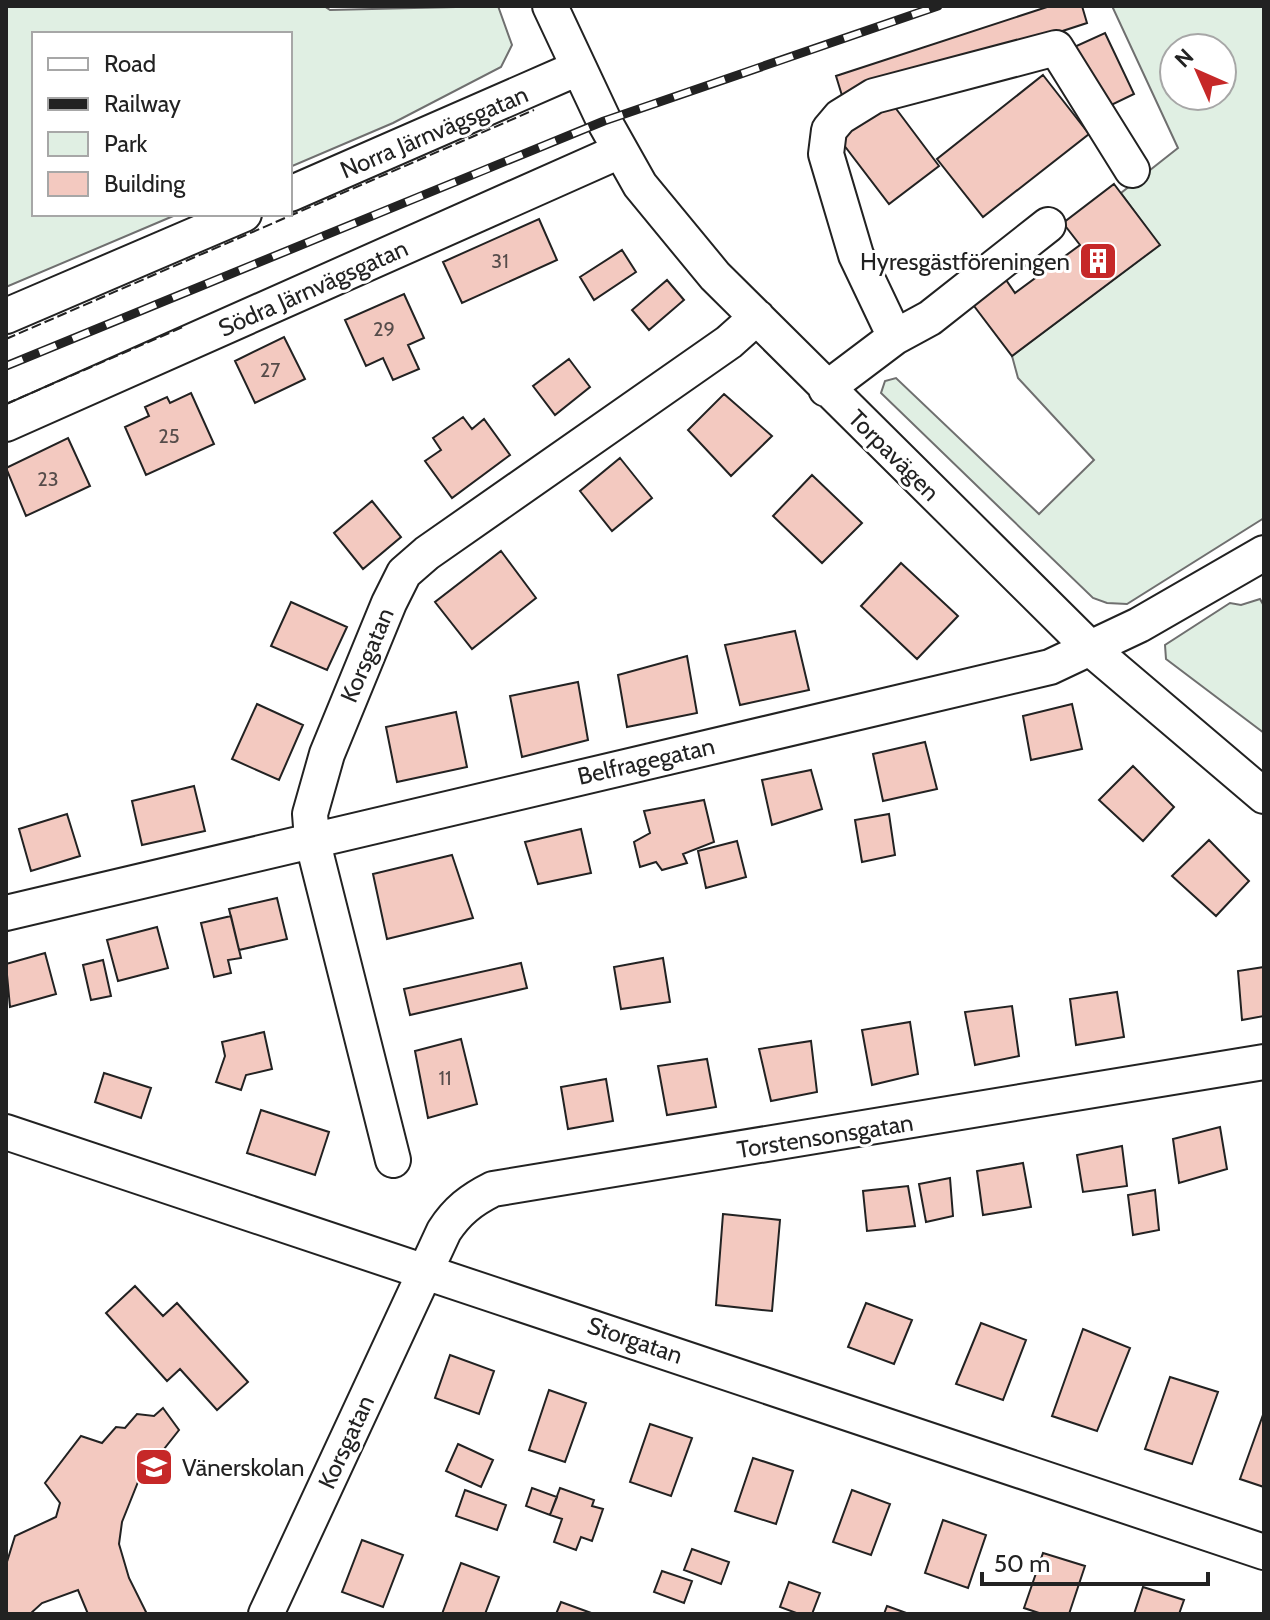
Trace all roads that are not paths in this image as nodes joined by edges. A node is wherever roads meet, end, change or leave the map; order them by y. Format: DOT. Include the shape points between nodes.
graph roads {
  1 [pos="550,6"];
  2 [pos="578,68"];
  3 [pos="620,151"];
  4 [pos="1132,170"];
  5 [pos="292,193"];
  6 [pos="239,216"];
  7 [pos="1048,225"];
  8 [pos="6,316"];
  9 [pos="757,317"];
  10 [pos="895,337"];
  11 [pos="826,389"];
  12 [pos="6,424"];
  13 [pos="1264,553"];
  14 [pos="1091,649"];
  15 [pos="1264,796"];
  16 [pos="312,839"];
  17 [pos="6,913"];
  18 [pos="1264,1062"];
  19 [pos="6,1132"];
  20 [pos="393,1160"];
  21 [pos="426,1270"];
  22 [pos="1264,1552"];
  23 [pos="266,1614"];
  1 -- 2 [label="street, Torpavägen"];
  2 -- 3 [label="street, Torpavägen"];
  2 -- 5 [label="street, Norra Järnvägsgatan"];
  3 -- 9 [label="street, Torpavägen" via="640,185 715,276"];
  3 -- 12 [label="street, Södra Järnvägsgatan"];
  4 -- 10 [label="street" via="1056,48 874,96 840,117 829,130 826,154 856,255"];
  6 -- 8 [label="street"];
  7 -- 10 [label="street" via="930,318"];
  9 -- 11 [label="street, Torpavägen"];
  9 -- 16 [label="street, Korsgatan" via="404,573 327,754 310,814"];
  10 -- 11 [label="street"];
  11 -- 14 [label="street, Torpavägen"];
  13 -- 14 [label="street, Belfragegatan"];
  14 -- 15 [label="street, Torpavägen"];
  14 -- 16 [label="street, Belfragegatan" via="1009,678"];
  16 -- 17 [label="street, Belfragegatan"];
  16 -- 20 [label="street, Korsgatan"];
  18 -- 21 [label="street, Torstensonsgatan" via="493,1189 455,1214"];
  19 -- 21 [label="street, Storgatan"];
  21 -- 22 [label="street, Storgatan"];
  21 -- 23 [label="street, Korsgatan"];
}
